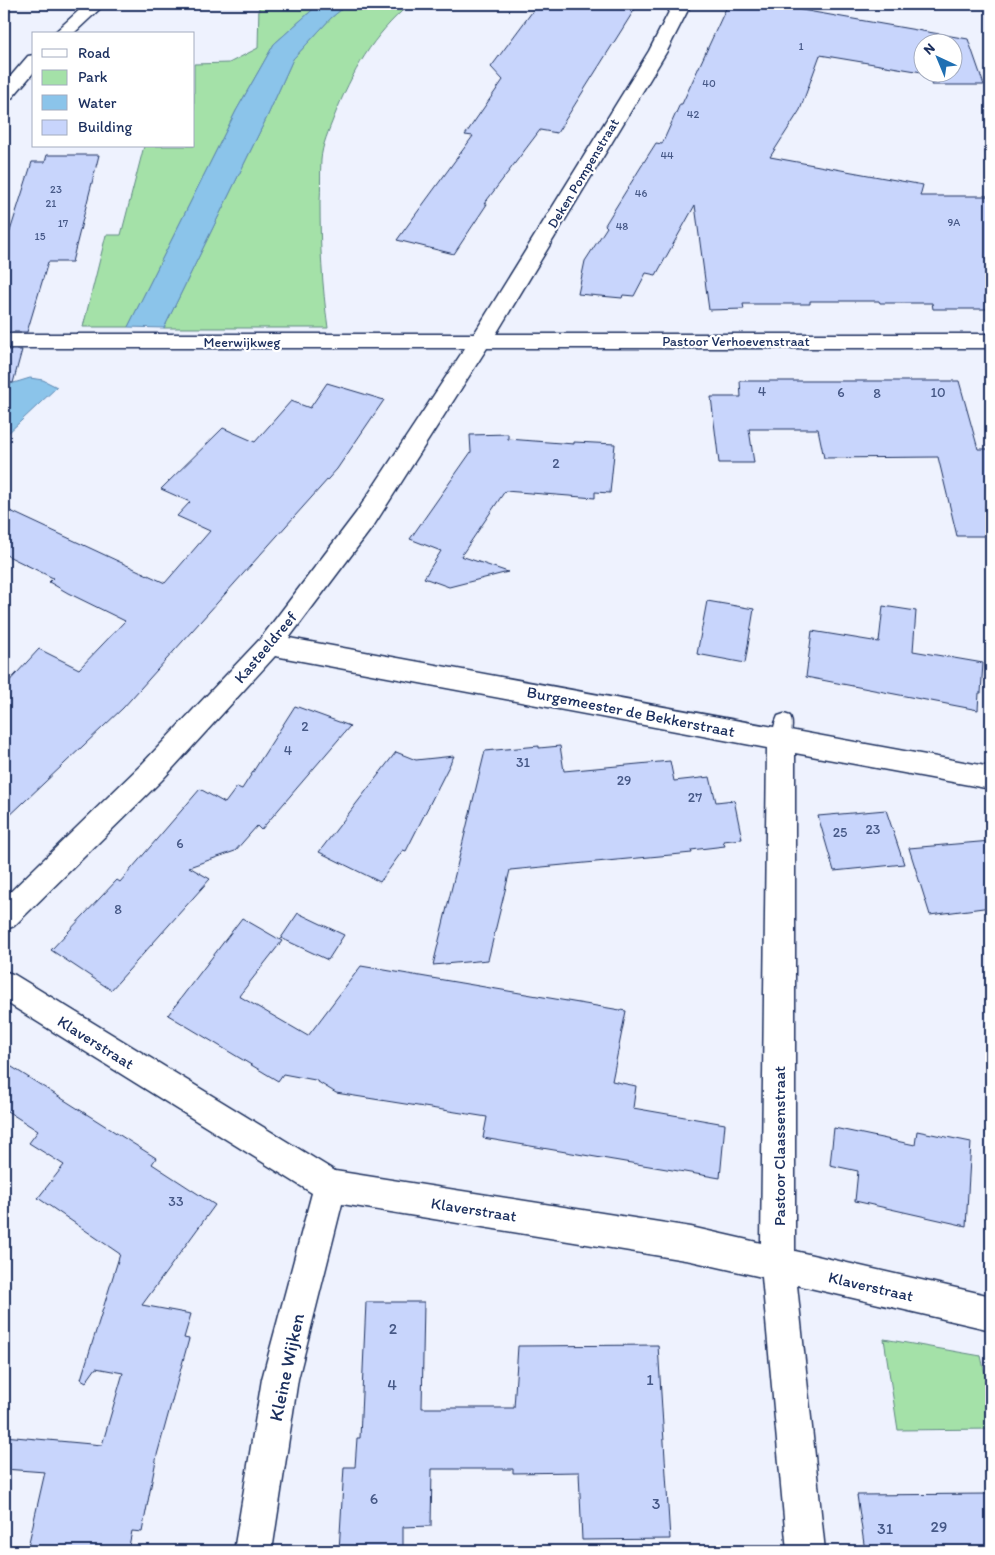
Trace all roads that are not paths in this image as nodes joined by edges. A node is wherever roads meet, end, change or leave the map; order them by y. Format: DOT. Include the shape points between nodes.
graph roads {
  1 [pos="682,4"];
  2 [pos="85,6"];
  3 [pos="64,32"];
  4 [pos="32,62"];
  5 [pos="4,95"];
  6 [pos="4,341"];
  7 [pos="481,341"];
  8 [pos="991,341"];
  9 [pos="270,645"];
  10 [pos="783,730"];
  11 [pos="991,778"];
  12 [pos="4,916"];
  13 [pos="4,985"];
  14 [pos="330,1186"];
  15 [pos="778,1265"];
  16 [pos="991,1313"];
  17 [pos="253,1551"];
  18 [pos="806,1551"];
  1 -- 7 [label="street, Deken Pompenstraat" via="658,51"];
  2 -- 3 [label="street"];
  4 -- 5 [label="street"];
  6 -- 7 [label="street, Meerwijkweg"];
  7 -- 8 [label="street, Pastoor Verhoevenstraat"];
  7 -- 9 [label="street, Kasteeldreef" via="365,519"];
  9 -- 10 [label="street, Burgemeester de Bekkerstraat"];
  9 -- 12 [label="street, Kasteeldreef" via="152,772"];
  10 -- 11 [label="street, Burgemeester de Bekkerstraat"];
  10 -- 15 [label="street, Pastoor Claassenstraat"];
  13 -- 14 [label="street, Klaverstraat"];
  14 -- 15 [label="street, Klaverstraat" via="691,1244"];
  14 -- 17 [label="street, Kleine Wijken" via="280,1379"];
  15 -- 16 [label="street, Klaverstraat"];
  15 -- 18 [label="street, Pastoor Claassenstraat"];
}
